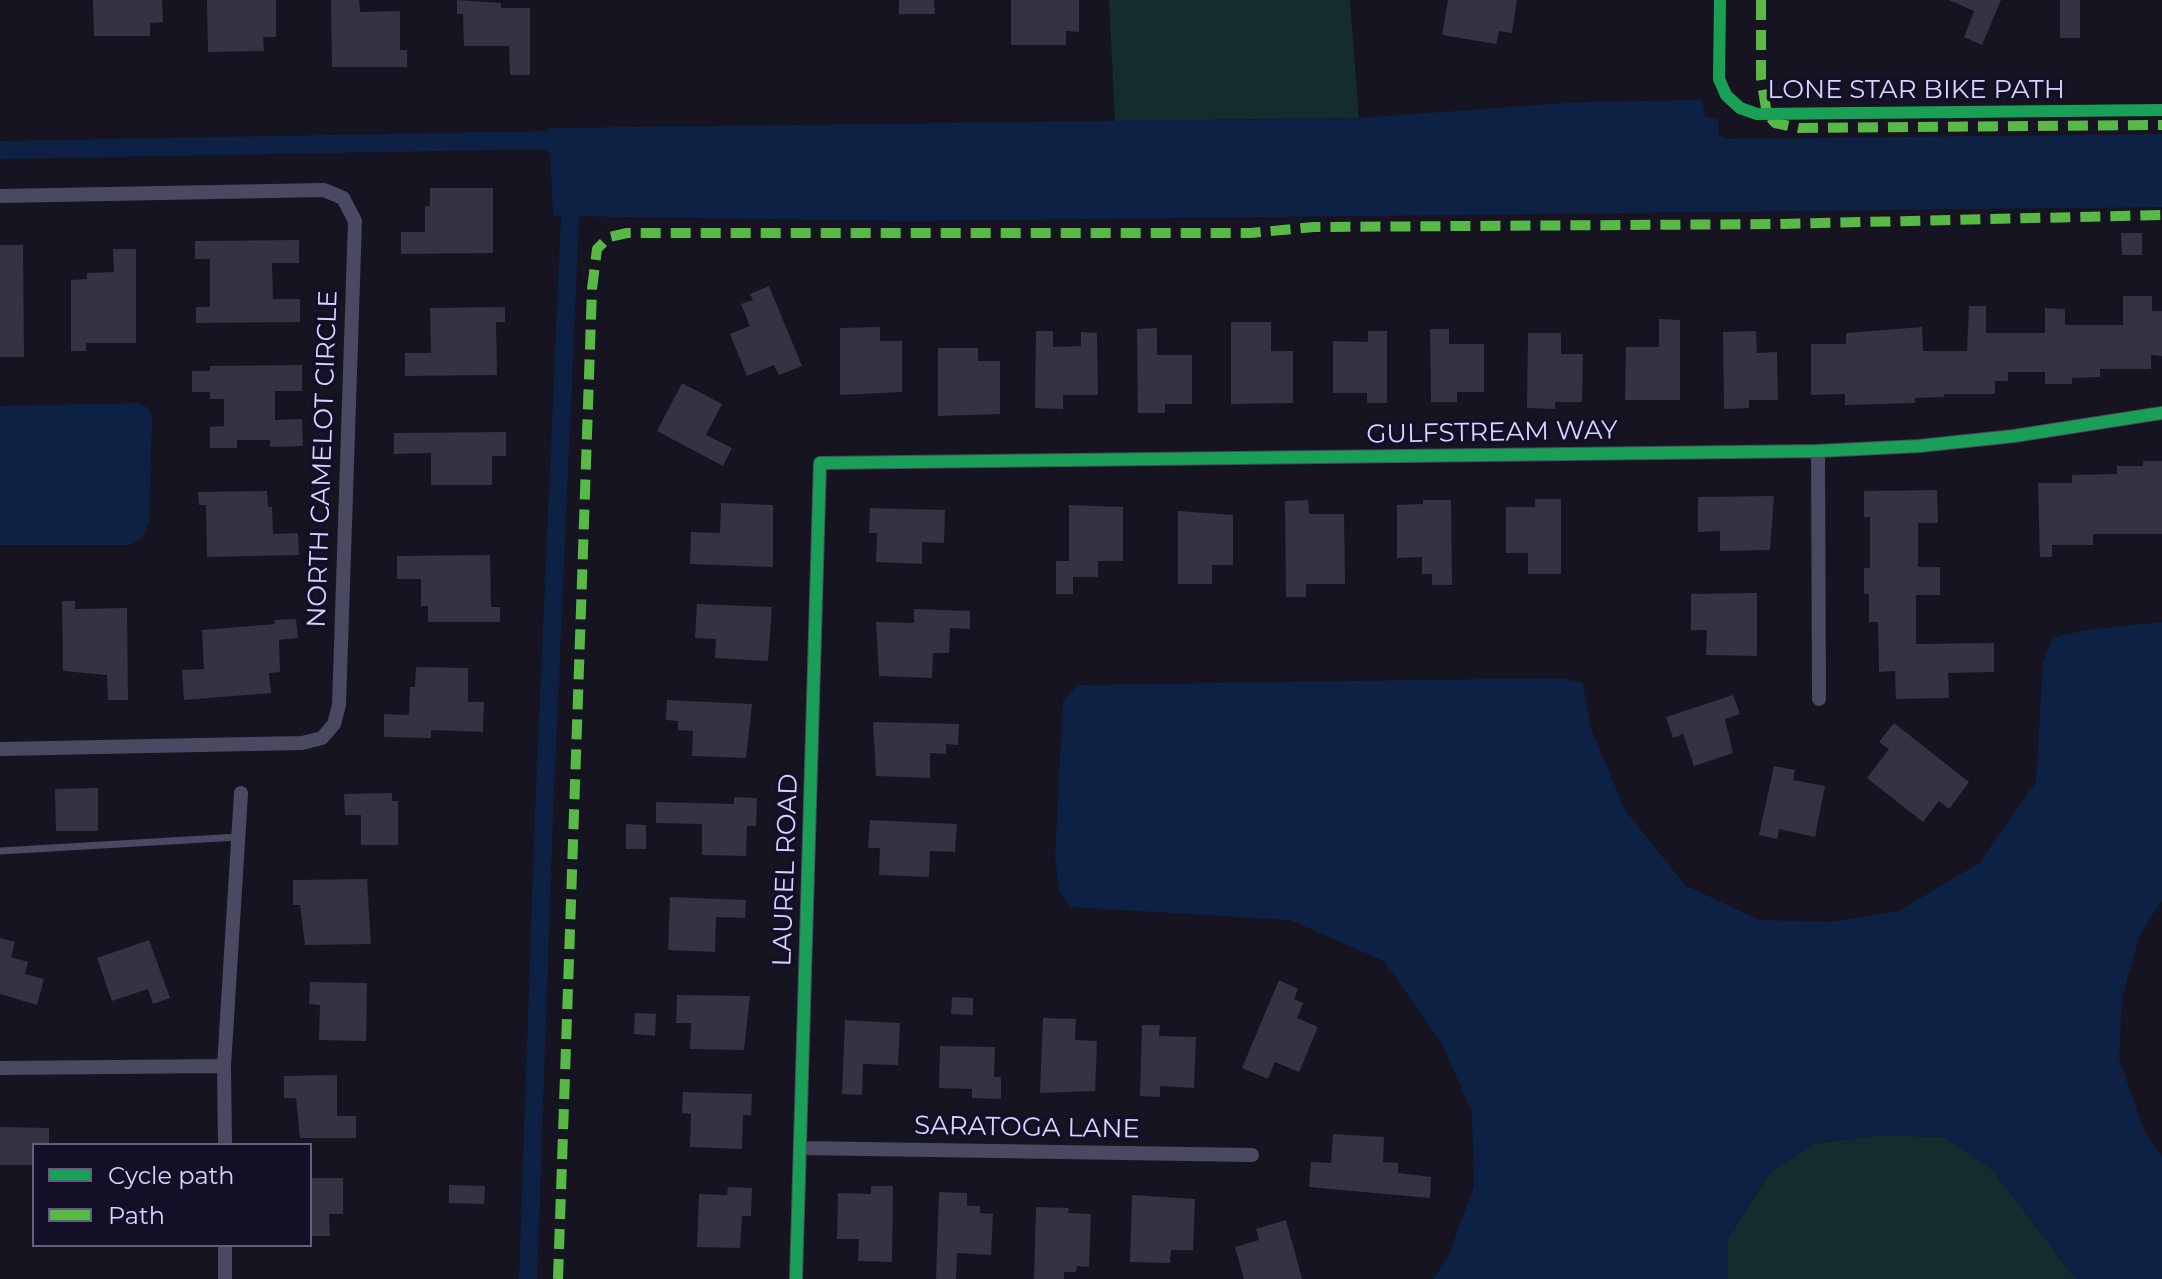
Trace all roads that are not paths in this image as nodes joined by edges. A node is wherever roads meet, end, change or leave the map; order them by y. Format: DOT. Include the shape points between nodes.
graph roads {
  1 [pos="0,196"];
  2 [pos="2162,413"];
  3 [pos="1818,451"];
  4 [pos="820,463"];
  5 [pos="1819,699"];
  6 [pos="0,749"];
  7 [pos="241,793"];
  8 [pos="238,837"];
  9 [pos="0,851"];
  10 [pos="224,1066"];
  11 [pos="0,1068"];
  12 [pos="225,1143"];
  13 [pos="801,1148"];
  14 [pos="1252,1155"];
  15 [pos="225,1247"];
  16 [pos="225,1279"];
  17 [pos="796,1279"];
  1 -- 6 [label="street, NORTH CAMELOT CIRCLE" via="324,190 343,198 355,221 339,705 334,724 322,738 302,743"];
  2 -- 3 [label="street, GULFSTREAM WAY" via="1998,438"];
  3 -- 4 [label="street, GULFSTREAM WAY"];
  3 -- 5 [label="street"];
  4 -- 13 [label="street, LAUREL ROAD"];
  7 -- 8 [label="street"];
  8 -- 9 [label="lane"];
  8 -- 10 [label="street"];
  10 -- 11 [label="street"];
  10 -- 12 [label="street"];
  13 -- 14 [label="street, SARATOGA LANE"];
  13 -- 17 [label="street, LAUREL ROAD"];
  15 -- 16 [label="street"];
}
